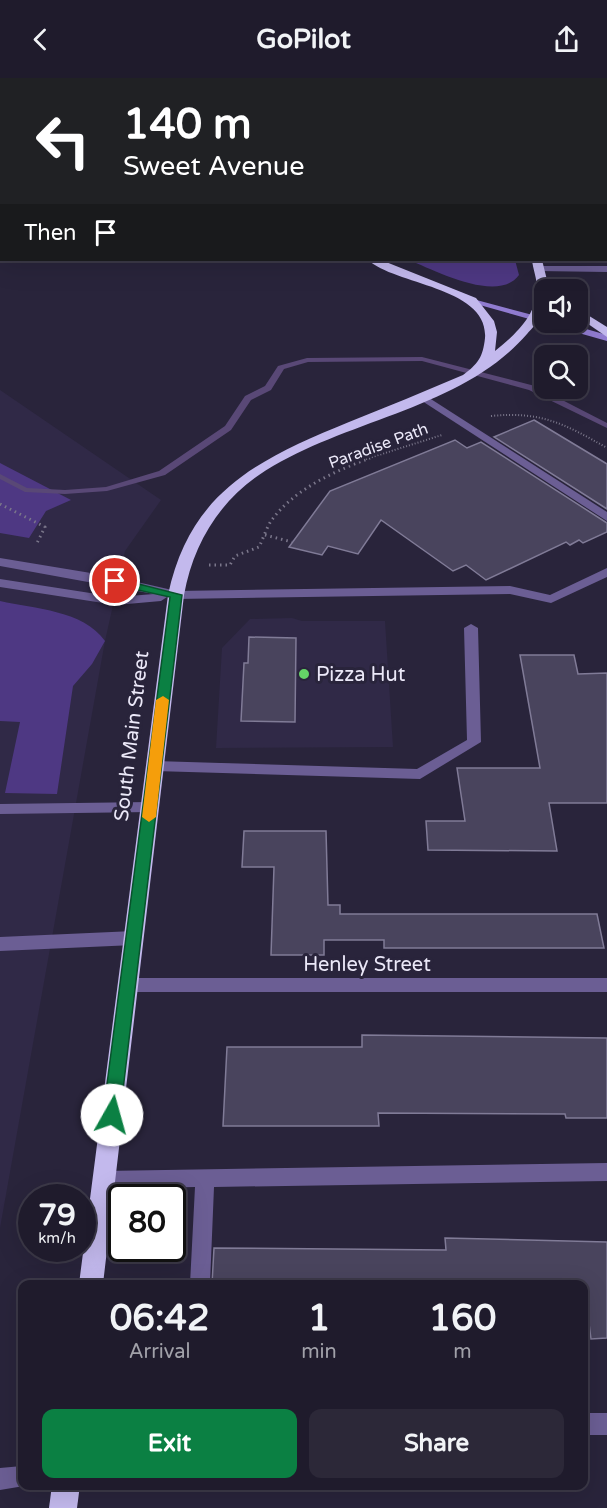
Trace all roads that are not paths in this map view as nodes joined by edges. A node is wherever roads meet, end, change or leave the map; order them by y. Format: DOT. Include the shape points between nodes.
graph roads {
  1 [pos="376,261"];
  2 [pos="538,264"];
  3 [pos="607,269"];
  4 [pos="541,279"];
  5 [pos="547,279"];
  6 [pos="472,300"];
  7 [pos="534,318"];
  8 [pos="588,319"];
  9 [pos="534,325"];
  10 [pos="588,333"];
  11 [pos="607,333"];
  12 [pos="607,338"];
  13 [pos="483,366"];
  14 [pos="423,397"];
  15 [pos="607,517"];
  16 [pos="0,562"];
  17 [pos="607,572"];
  18 [pos="0,583"];
  19 [pos="176,595"];
  20 [pos="471,628"];
  21 [pos="155,766"];
  22 [pos="150,807"];
  23 [pos="0,809"];
  24 [pos="134,938"];
  25 [pos="0,944"];
  26 [pos="128,985"];
  27 [pos="607,985"];
  28 [pos="607,1172"];
  29 [pos="205,1178"];
  30 [pos="104,1180"];
  31 [pos="92,1280"];
  32 [pos="200,1280"];
  33 [pos="588,1424"];
  34 [pos="607,1424"];
  35 [pos="18,1477"];
  36 [pos="0,1479"];
  37 [pos="65,1490"];
  38 [pos="63,1508"];
  1 -- 6 [label="highway"];
  2 -- 3 [label="street"];
  2 -- 4 [label="highway"];
  2 -- 5 [label="highway"];
  6 -- 7 [label="main road"];
  6 -- 13 [label="highway" via="488,321 491,332 489,355"];
  8 -- 11 [label="highway"];
  9 -- 13 [label="highway, South Main Street"];
  10 -- 12 [label="main road"];
  13 -- 14 [label="highway, South Main Street" via="467,378"];
  14 -- 15 [label="street"];
  14 -- 19 [label="highway, South Main Street" via="290,451 253,473 224,498 195,536 182,565"];
  16 -- 19 [label="street"];
  17 -- 19 [label="street" via="551,599 510,590"];
  18 -- 19 [label="street" via="116,601"];
  19 -- 21 [label="highway, South Main Street"];
  20 -- 21 [label="street" via="474,742 420,774"];
  21 -- 22 [label="highway, South Main Street"];
  22 -- 23 [label="street"];
  22 -- 24 [label="highway, South Main Street"];
  24 -- 25 [label="street"];
  24 -- 26 [label="highway, South Main Street"];
  26 -- 27 [label="street, Henley Street"];
  26 -- 30 [label="highway, South Main Street"];
  28 -- 29 [label="street"];
  29 -- 30 [label="street"];
  29 -- 32 [label="street"];
  30 -- 31 [label="highway, South Main Street"];
  33 -- 34 [label="street"];
  35 -- 36 [label="street"];
  37 -- 38 [label="highway"];
}
